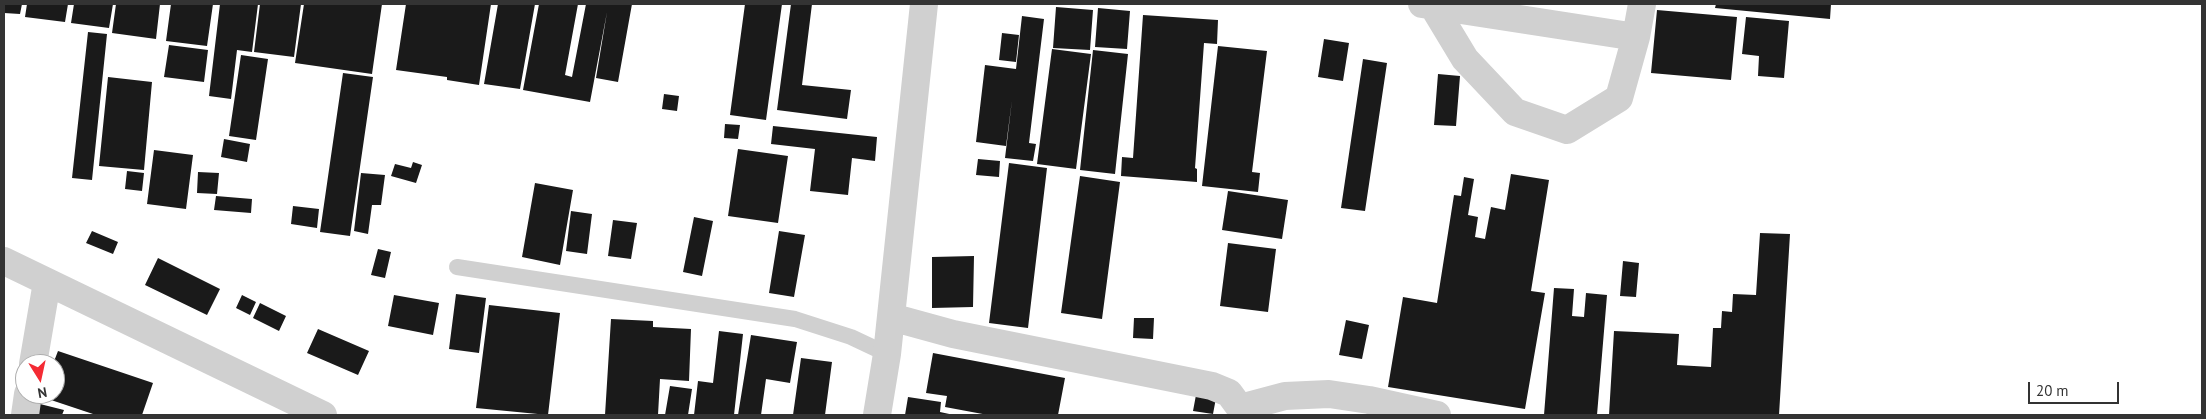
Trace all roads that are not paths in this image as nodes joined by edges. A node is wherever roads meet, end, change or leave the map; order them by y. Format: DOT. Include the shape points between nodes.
graph roads {
  1 [pos="924,4"];
  2 [pos="1642,4"];
  3 [pos="1426,5"];
  4 [pos="1636,37"];
  5 [pos="4,261"];
  6 [pos="457,267"];
  7 [pos="47,282"];
  8 [pos="890,317"];
  9 [pos="35,354"];
  10 [pos="887,354"];
  11 [pos="1241,412"];
  12 [pos="323,415"];
  13 [pos="876,415"];
  14 [pos="1437,415"];
  1 -- 8 [label="street"];
  2 -- 4 [label="street"];
  3 -- 4 [label="street"];
  3 -- 4 [label="street" via="1464,59 1515,112 1567,130 1618,98"];
  5 -- 7 [label="street"];
  6 -- 10 [label="lane" via="795,319 851,337"];
  7 -- 9 [label="street"];
  7 -- 12 [label="street"];
  8 -- 10 [label="street"];
  8 -- 11 [label="street" via="952,334 1212,386 1229,393"];
  10 -- 13 [label="street"];
  11 -- 14 [label="street" via="1285,396 1329,394"];
}
